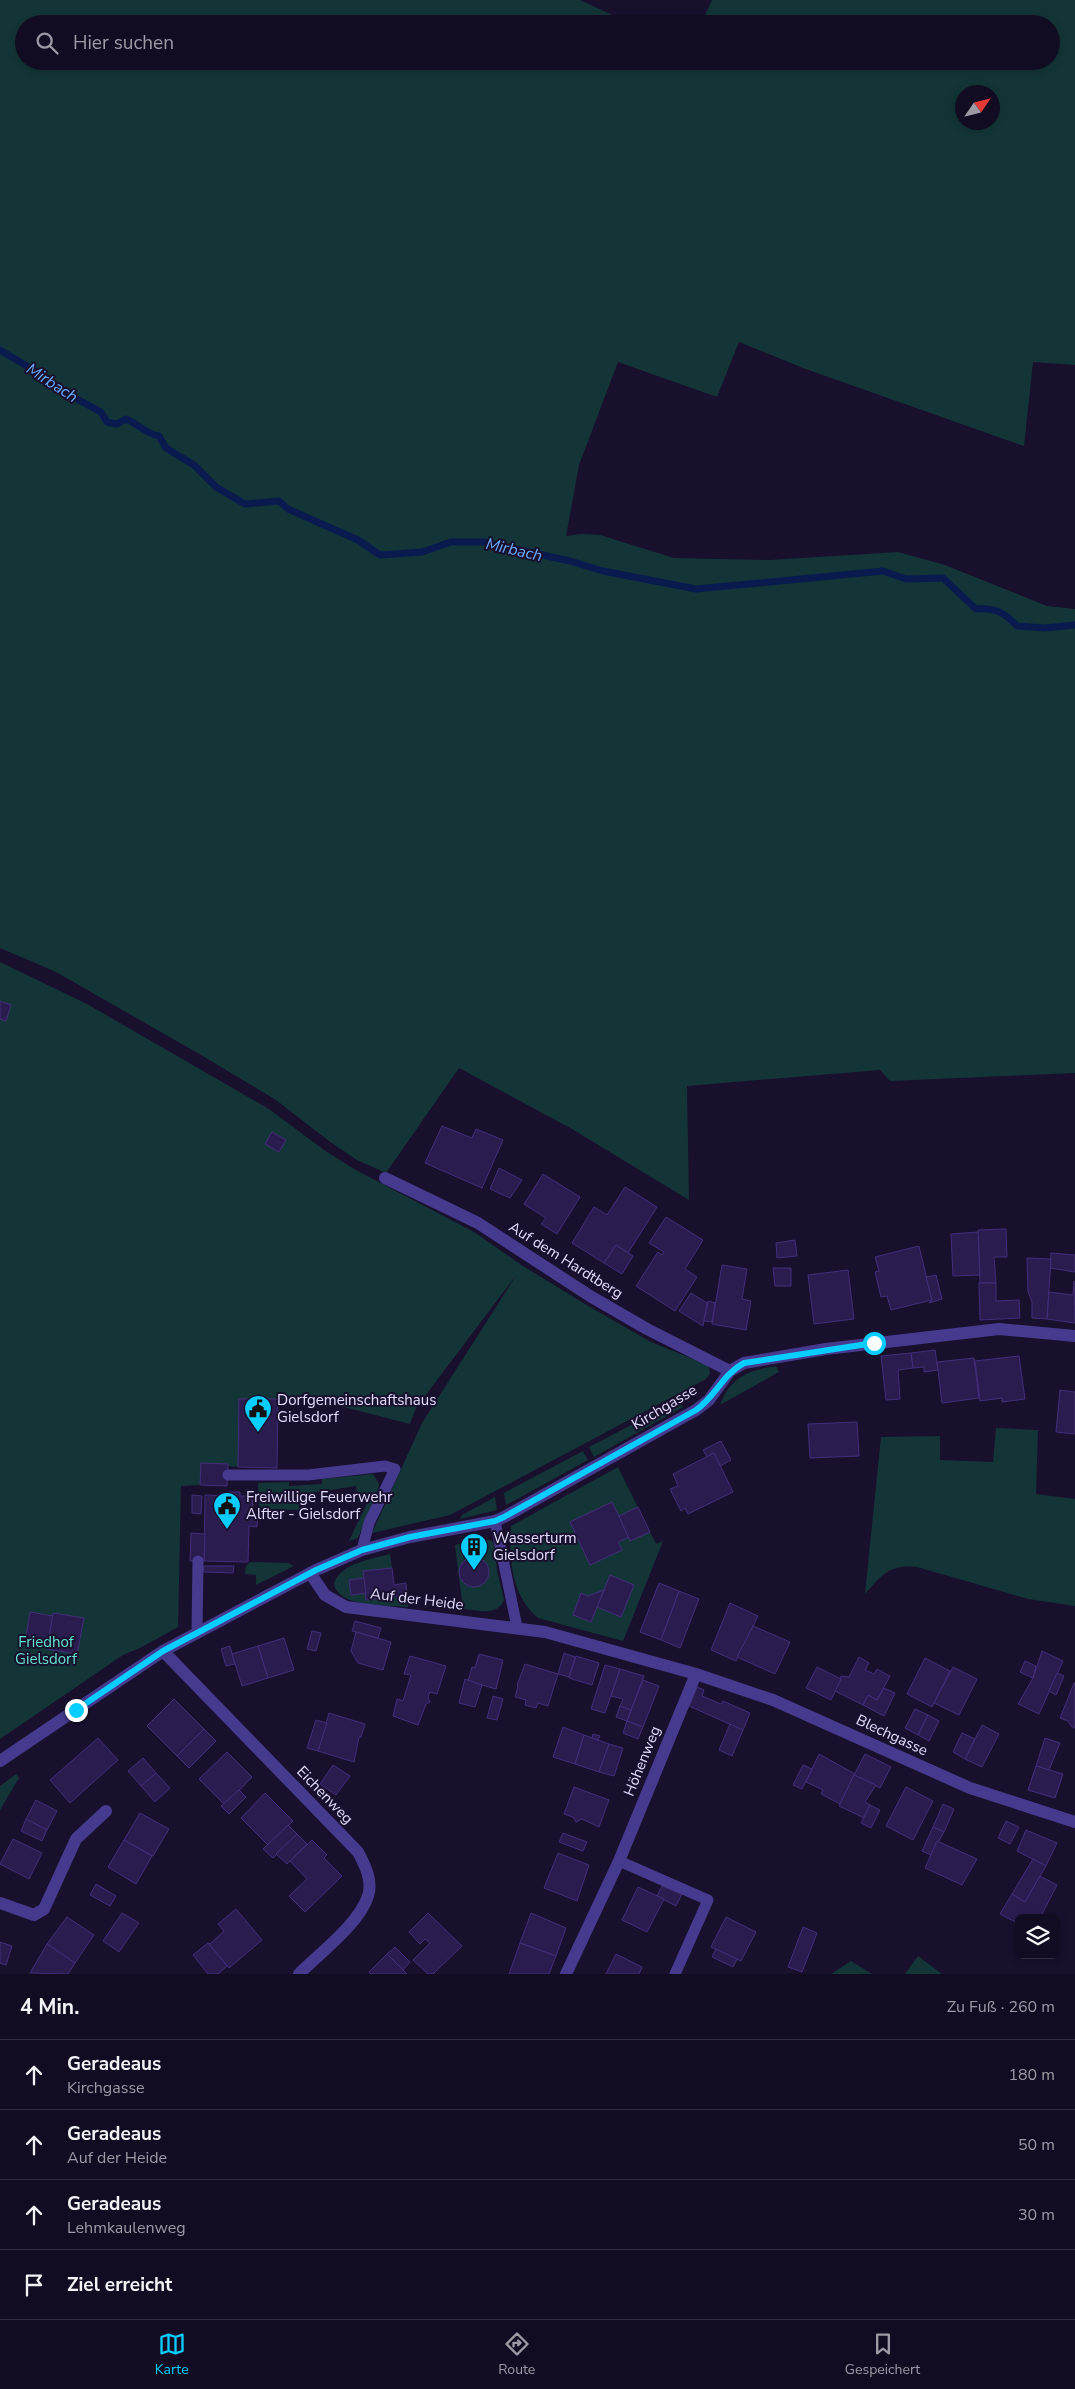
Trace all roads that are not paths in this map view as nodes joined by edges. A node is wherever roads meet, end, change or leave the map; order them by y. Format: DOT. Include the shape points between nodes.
graph roads {
  1 [pos="385,1178"];
  2 [pos="1075,1336"];
  3 [pos="730,1371"];
  4 [pos="228,1475"];
  5 [pos="495,1521"];
  6 [pos="362,1550"];
  7 [pos="198,1561"];
  8 [pos="310,1573"];
  9 [pos="517,1627"];
  10 [pos="197,1633"];
  11 [pos="163,1651"];
  12 [pos="696,1674"];
  13 [pos="0,1761"];
  14 [pos="106,1811"];
  15 [pos="1075,1822"];
  16 [pos="619,1861"];
  17 [pos="0,1903"];
  18 [pos="299,1974"];
  19 [pos="566,1974"];
  20 [pos="675,1974"];
  1 -- 3 [label="street, Auf dem Hardtberg" via="478,1223 590,1296"];
  2 -- 3 [label="street" via="999,1329 826,1349 744,1363"];
  3 -- 5 [label="street, Kirchgasse" via="709,1400 696,1410"];
  4 -- 6 [label="lane" via="308,1475 385,1466 395,1469 369,1523"];
  5 -- 6 [label="street, Kirchgasse"];
  5 -- 9 [label="lane"];
  6 -- 8 [label="street, Kirchgasse"];
  7 -- 10 [label="lane"];
  8 -- 9 [label="street, Auf der Heide" via="324,1595 346,1606"];
  8 -- 10 [label="street"];
  9 -- 12 [label="street, Auf der Heide" via="565,1637"];
  10 -- 11 [label="street"];
  11 -- 13 [label="street"];
  11 -- 18 [label="street, Eichenweg" via="358,1852 368,1870 369,1895 358,1916"];
  12 -- 15 [label="street, Blechgasse" via="773,1700 970,1788"];
  12 -- 16 [label="street, Höhenweg"];
  14 -- 17 [label="street" via="76,1839 44,1909 34,1915"];
  16 -- 19 [label="street, Höhenweg"];
  16 -- 20 [label="lane" via="708,1900"];
}
